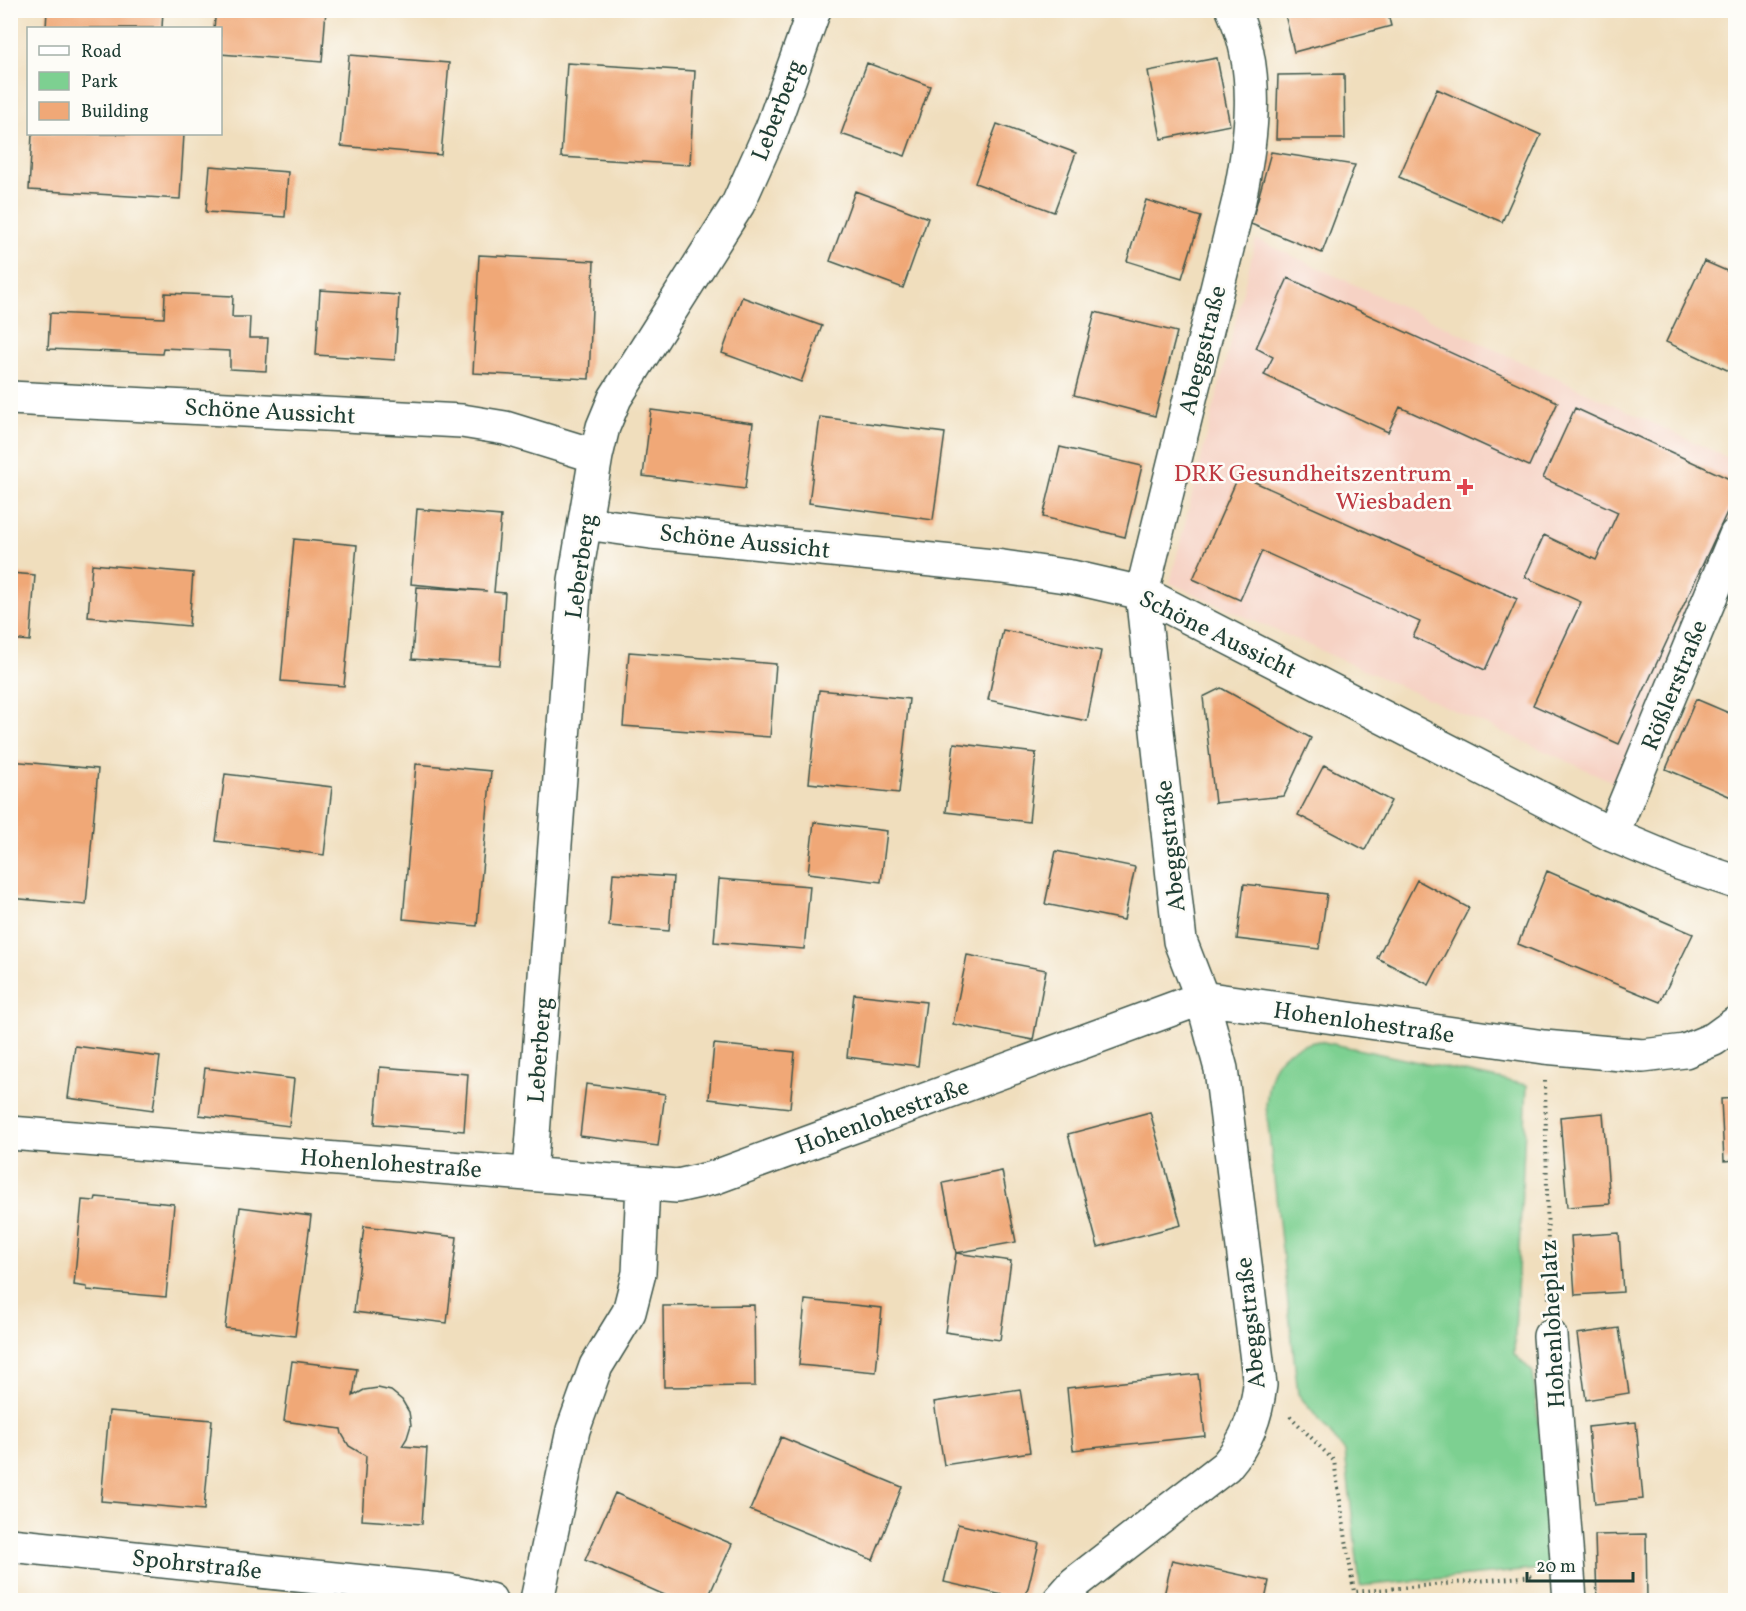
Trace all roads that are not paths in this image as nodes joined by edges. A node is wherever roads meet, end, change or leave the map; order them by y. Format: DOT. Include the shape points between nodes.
graph roads {
  1 [pos="814,10"];
  2 [pos="1233,10"];
  3 [pos="10,398"];
  4 [pos="597,456"];
  5 [pos="585,524"];
  6 [pos="1736,535"];
  7 [pos="1142,593"];
  8 [pos="1612,835"];
  9 [pos="1736,882"];
  10 [pos="1202,998"];
  11 [pos="1736,1023"];
  12 [pos="10,1133"];
  13 [pos="530,1174"];
  14 [pos="643,1184"];
  15 [pos="1550,1336"];
  16 [pos="10,1545"];
  17 [pos="1570,1587"];
  18 [pos="490,1600"];
  19 [pos="537,1600"];
  20 [pos="1060,1600"];
  1 -- 4 [label="street, Leberberg" via="772,128 738,204 615,398"];
  2 -- 7 [label="street, Abeggstraße" via="1241,27 1252,80 1249,155"];
  3 -- 4 [label="street, Schöne Aussicht" via="462,421 505,428"];
  4 -- 5 [label="street, Leberberg"];
  5 -- 7 [label="street, Schöne Aussicht" via="1003,567"];
  5 -- 13 [label="street, Leberberg" via="575,580"];
  6 -- 8 [label="street, Rößlerstraße"];
  7 -- 8 [label="street, Schöne Aussicht"];
  7 -- 10 [label="street, Abeggstraße" via="1180,941"];
  8 -- 9 [label="street, Schöne Aussicht"];
  10 -- 11 [label="street, Hohenlohestraße" via="1544,1047 1643,1056 1685,1051 1714,1039"];
  10 -- 14 [label="street, Hohenlohestraße" via="714,1178 677,1186"];
  10 -- 20 [label="street, Abeggstraße" via="1221,1069 1260,1385 1256,1410 1249,1432 1226,1466 1075,1583"];
  12 -- 13 [label="street, Hohenlohestraße"];
  13 -- 14 [label="street, Hohenlohestraße"];
  14 -- 19 [label="street" via="639,1273 629,1312 596,1366 573,1430"];
  15 -- 17 [label="street, Hohenloheplatz"];
  16 -- 18 [label="street, Spohrstraße" via="450,1591"];
}
